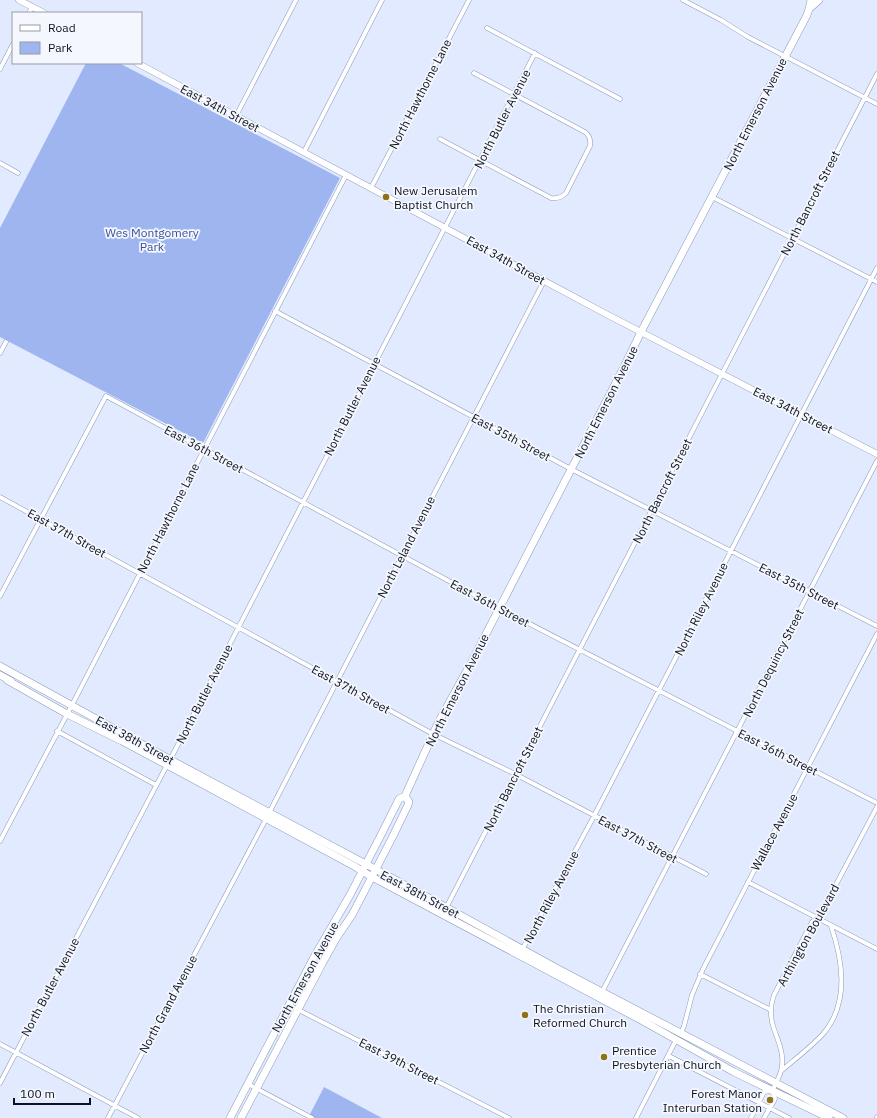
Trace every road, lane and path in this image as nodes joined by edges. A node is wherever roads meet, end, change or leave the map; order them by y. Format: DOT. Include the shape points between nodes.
graph roads {
  1 [pos="19,0"];
  2 [pos="296,0"];
  3 [pos="382,0"];
  4 [pos="469,0"];
  5 [pos="683,0"];
  6 [pos="811,0"];
  7 [pos="819,0"];
  8 [pos="32,7"];
  9 [pos="810,9"];
  10 [pos="30,12"];
  11 [pos="42,12"];
  12 [pos="488,28"];
  13 [pos="12,46"];
  14 [pos="535,53"];
  15 [pos="784,56"];
  16 [pos="139,64"];
  17 [pos="0,69"];
  18 [pos="474,73"];
  19 [pos="877,74"];
  20 [pos="514,94"];
  21 [pos="620,98"];
  22 [pos="865,98"];
  23 [pos="877,104"];
  24 [pos="236,116"];
  25 [pos="440,139"];
  26 [pos="304,152"];
  27 [pos="480,160"];
  28 [pos="0,164"];
  29 [pos="18,173"];
  30 [pos="346,175"];
  31 [pos="371,188"];
  32 [pos="712,197"];
  33 [pos="445,227"];
  34 [pos="792,238"];
  35 [pos="877,268"];
  36 [pos="871,279"];
  37 [pos="544,281"];
  38 [pos="877,282"];
  39 [pos="275,311"];
  40 [pos="641,332"];
  41 [pos="6,342"];
  42 [pos="0,353"];
  43 [pos="374,364"];
  44 [pos="722,374"];
  45 [pos="801,415"];
  46 [pos="474,417"];
  47 [pos="204,449"];
  48 [pos="877,454"];
  49 [pos="877,461"];
  50 [pos="571,469"];
  51 [pos="0,497"];
  52 [pos="302,502"];
  53 [pos="652,510"];
  54 [pos="41,519"];
  55 [pos="731,551"];
  56 [pos="402,556"];
  57 [pos="140,573"];
  58 [pos="809,592"];
  59 [pos="0,596"];
  60 [pos="499,608"];
  61 [pos="238,626"];
  62 [pos="877,626"];
  63 [pos="877,634"];
  64 [pos="580,650"];
  65 [pos="0,666"];
  66 [pos="0,675"];
  67 [pos="337,681"];
  68 [pos="658,691"];
  69 [pos="72,705"];
  70 [pos="66,714"];
  71 [pos="57,731"];
  72 [pos="738,731"];
  73 [pos="434,734"];
  74 [pos="169,762"];
  75 [pos="808,767"];
  76 [pos="515,774"];
  77 [pos="156,785"];
  78 [pos="405,796"];
  79 [pos="877,803"];
  80 [pos="877,807"];
  81 [pos="267,816"];
  82 [pos="594,816"];
  83 [pos="0,841"];
  84 [pos="672,856"];
  85 [pos="364,868"];
  86 [pos="376,870"];
  87 [pos="706,874"];
  88 [pos="372,877"];
  89 [pos="748,882"];
  90 [pos="228,889"];
  91 [pos="446,908"];
  92 [pos="817,918"];
  93 [pos="831,926"];
  94 [pos="877,949"];
  95 [pos="522,950"];
  96 [pos="700,974"];
  97 [pos="602,992"];
  98 [pos="289,1005"];
  99 [pos="298,1009"];
  100 [pos="771,1010"];
  101 [pos="680,1034"];
  102 [pos="676,1040"];
  103 [pos="0,1044"];
  104 [pos="16,1052"];
  105 [pos="669,1056"];
  106 [pos="781,1071"];
  107 [pos="0,1083"];
  108 [pos="248,1084"];
  109 [pos="256,1088"];
  110 [pos="773,1088"];
  111 [pos="758,1102"];
  112 [pos="115,1106"];
  113 [pos="769,1108"];
  114 [pos="108,1118"];
  115 [pos="138,1118"];
  116 [pos="230,1118"];
  117 [pos="241,1118"];
  118 [pos="312,1118"];
  119 [pos="510,1118"];
  120 [pos="636,1118"];
  121 [pos="751,1118"];
  122 [pos="764,1118"];
  123 [pos="789,1118"];
  124 [pos="829,1118"];
  125 [pos="843,1118"];
  1 -- 8 [label="main road"];
  2 -- 24 [label="street"];
  3 -- 26 [label="street"];
  4 -- 31 [label="street, North Hawthorne Lane"];
  5 -- 15 [label="street"];
  6 -- 9 [label="main road, North Emerson Avenue"];
  7 -- 9 [label="main road, North Emerson Avenue"];
  8 -- 10 [label="street"];
  8 -- 11 [label="main road"];
  9 -- 15 [label="main road, North Emerson Avenue"];
  12 -- 14 [label="street"];
  13 -- 17 [label="street"];
  14 -- 20 [label="street, North Butler Avenue"];
  14 -- 21 [label="street"];
  15 -- 22 [label="street"];
  15 -- 32 [label="main road, North Emerson Avenue"];
  16 -- 24 [label="main road, East 34th Street"];
  18 -- 20 [label="street"];
  19 -- 22 [label="street, North Bancroft Street"];
  20 -- 27 [label="street, North Butler Avenue"];
  20 -- 27 [label="street" via="588,136 589,148 566,193 558,198 551,198"];
  22 -- 23 [label="street"];
  22 -- 34 [label="street, North Bancroft Street"];
  24 -- 26 [label="main road, East 34th Street"];
  25 -- 27 [label="street"];
  26 -- 30 [label="main road, East 34th Street"];
  27 -- 33 [label="street, North Butler Avenue"];
  28 -- 29 [label="street"];
  30 -- 31 [label="main road, East 34th Street"];
  30 -- 39 [label="street, North Hawthorne Lane"];
  31 -- 33 [label="main road, East 34th Street"];
  32 -- 34 [label="street"];
  32 -- 40 [label="main road, North Emerson Avenue"];
  33 -- 37 [label="main road, East 34th Street"];
  33 -- 43 [label="street, North Butler Avenue"];
  34 -- 36 [label="street"];
  34 -- 44 [label="street, North Bancroft Street"];
  35 -- 36 [label="street, North Riley Avenue"];
  36 -- 38 [label="street"];
  36 -- 45 [label="street, North Riley Avenue"];
  37 -- 40 [label="main road, East 34th Street"];
  37 -- 46 [label="street, North Leland Avenue"];
  39 -- 43 [label="street, East 35th Street"];
  39 -- 47 [label="street, North Hawthorne Lane"];
  40 -- 44 [label="main road, East 34th Street"];
  40 -- 50 [label="main road, North Emerson Avenue"];
  41 -- 42 [label="street"];
  43 -- 46 [label="street, East 35th Street"];
  43 -- 52 [label="street, North Butler Avenue"];
  44 -- 45 [label="main road, East 34th Street"];
  44 -- 53 [label="street, North Bancroft Street"];
  45 -- 48 [label="main road, East 34th Street"];
  45 -- 55 [label="street, North Riley Avenue"];
  46 -- 50 [label="street, East 35th Street"];
  46 -- 56 [label="street, North Leland Avenue"];
  47 -- 52 [label="street, East 36th Street"];
  47 -- 54 [label="street, East 36th Street" via="106,396"];
  47 -- 57 [label="street, North Hawthorne Lane"];
  49 -- 58 [label="street, North Dequincy Street"];
  50 -- 53 [label="street, East 35th Street"];
  50 -- 60 [label="main road, North Emerson Avenue"];
  51 -- 54 [label="street, East 37th Street"];
  52 -- 56 [label="street, East 36th Street"];
  52 -- 61 [label="street, North Butler Avenue"];
  53 -- 55 [label="street, East 35th Street"];
  53 -- 64 [label="street, North Bancroft Street"];
  54 -- 57 [label="street, East 37th Street"];
  54 -- 59 [label="street"];
  55 -- 58 [label="street, East 35th Street"];
  55 -- 68 [label="street, North Riley Avenue"];
  56 -- 60 [label="street, East 36th Street"];
  56 -- 67 [label="street, North Leland Avenue"];
  57 -- 61 [label="street, East 37th Street"];
  57 -- 69 [label="street, North Hawthorne Lane"];
  58 -- 62 [label="street, East 35th Street"];
  58 -- 72 [label="street, North Dequincy Street"];
  60 -- 64 [label="street, East 36th Street"];
  60 -- 73 [label="main road, North Emerson Avenue"];
  61 -- 67 [label="street, East 37th Street"];
  61 -- 74 [label="street, North Butler Avenue"];
  63 -- 75 [label="street, Wallace Avenue"];
  64 -- 68 [label="street, East 36th Street"];
  64 -- 76 [label="street, North Bancroft Street"];
  65 -- 69 [label="main road, East 38th Street"];
  66 -- 70 [label="main road, East 38th Street"];
  67 -- 73 [label="street, East 37th Street"];
  67 -- 81 [label="street, North Leland Avenue"];
  68 -- 72 [label="street, East 36th Street"];
  68 -- 82 [label="street, North Riley Avenue"];
  69 -- 70 [label="street, North Hawthorne Lane"];
  69 -- 74 [label="main road, East 38th Street"];
  70 -- 71 [label="street, North Hawthorne Lane"];
  70 -- 74 [label="main road, East 38th Street"];
  71 -- 77 [label="street"];
  71 -- 83 [label="street, North Hawthorne Lane"];
  72 -- 75 [label="street, East 36th Street"];
  72 -- 84 [label="street, North Dequincy Street"];
  73 -- 76 [label="street, East 37th Street"];
  73 -- 78 [label="main road, North Emerson Avenue"];
  74 -- 77 [label="street, North Butler Avenue"];
  74 -- 81 [label="main road, East 38th Street"];
  75 -- 79 [label="street, East 36th Street"];
  75 -- 89 [label="street, Wallace Avenue"];
  76 -- 82 [label="street, East 37th Street"];
  76 -- 91 [label="street, North Bancroft Street"];
  77 -- 104 [label="street, North Butler Avenue"];
  78 -- 85 [label="main road, North Emerson Avenue" via="398,799"];
  78 -- 86 [label="main road, North Emerson Avenue" via="408,805"];
  80 -- 92 [label="street, Arthington Boulevard"];
  81 -- 85 [label="main road, East 38th Street" via="318,838"];
  81 -- 90 [label="street, North Leland Avenue"];
  82 -- 84 [label="street, East 37th Street"];
  82 -- 95 [label="street, North Riley Avenue"];
  84 -- 87 [label="street, East 37th Street"];
  84 -- 97 [label="street, North Dequincy Street"];
  85 -- 86 [label="main road, East 38th Street"];
  85 -- 88 [label="main road, East 38th Street"];
  85 -- 98 [label="main road, North Emerson Avenue"];
  86 -- 88 [label="main road, North Emerson Avenue"];
  86 -- 91 [label="main road, East 38th Street"];
  88 -- 99 [label="main road, North Emerson Avenue" via="352,915 327,953"];
  88 -- 102 [label="main road, East 38th Street"];
  89 -- 92 [label="street"];
  89 -- 96 [label="street, Wallace Avenue"];
  90 -- 112 [label="street, North Grand Avenue"];
  91 -- 95 [label="main road, East 38th Street"];
  92 -- 93 [label="street"];
  92 -- 100 [label="street, Arthington Boulevard" via="812,922 775,993"];
  93 -- 94 [label="street"];
  93 -- 106 [label="street" via="840,962 838,1004 823,1034"];
  95 -- 97 [label="main road, East 38th Street"];
  96 -- 100 [label="street"];
  96 -- 101 [label="street, Wallace Avenue"];
  97 -- 101 [label="main road, East 38th Street"];
  98 -- 99 [label="street, East 39th Street"];
  98 -- 108 [label="main road, North Emerson Avenue"];
  99 -- 109 [label="main road, North Emerson Avenue"];
  99 -- 119 [label="street, East 39th Street"];
  100 -- 106 [label="street, Arthington Boulevard" via="772,1024 782,1053"];
  101 -- 110 [label="main road, East 38th Street"];
  102 -- 105 [label="street"];
  102 -- 110 [label="main road, East 38th Street" via="760,1085"];
  103 -- 104 [label="street"];
  104 -- 107 [label="street, North Butler Avenue"];
  104 -- 112 [label="street"];
  105 -- 111 [label="street"];
  105 -- 120 [label="street"];
  106 -- 110 [label="street, Arthington Boulevard"];
  108 -- 109 [label="street"];
  108 -- 116 [label="main road, North Emerson Avenue"];
  109 -- 117 [label="main road, North Emerson Avenue"];
  109 -- 118 [label="street"];
  110 -- 111 [label="street" via="764,1092"];
  110 -- 113 [label="street, Arthington Boulevard" via="775,1098"];
  110 -- 124 [label="main road, East 38th Street"];
  110 -- 125 [label="main road, East 38th Street"];
  111 -- 113 [label="street"];
  111 -- 121 [label="street"];
  112 -- 114 [label="street, North Grand Avenue"];
  112 -- 115 [label="street"];
  113 -- 122 [label="street, Arthington Boulevard"];
  113 -- 123 [label="street"];
}
